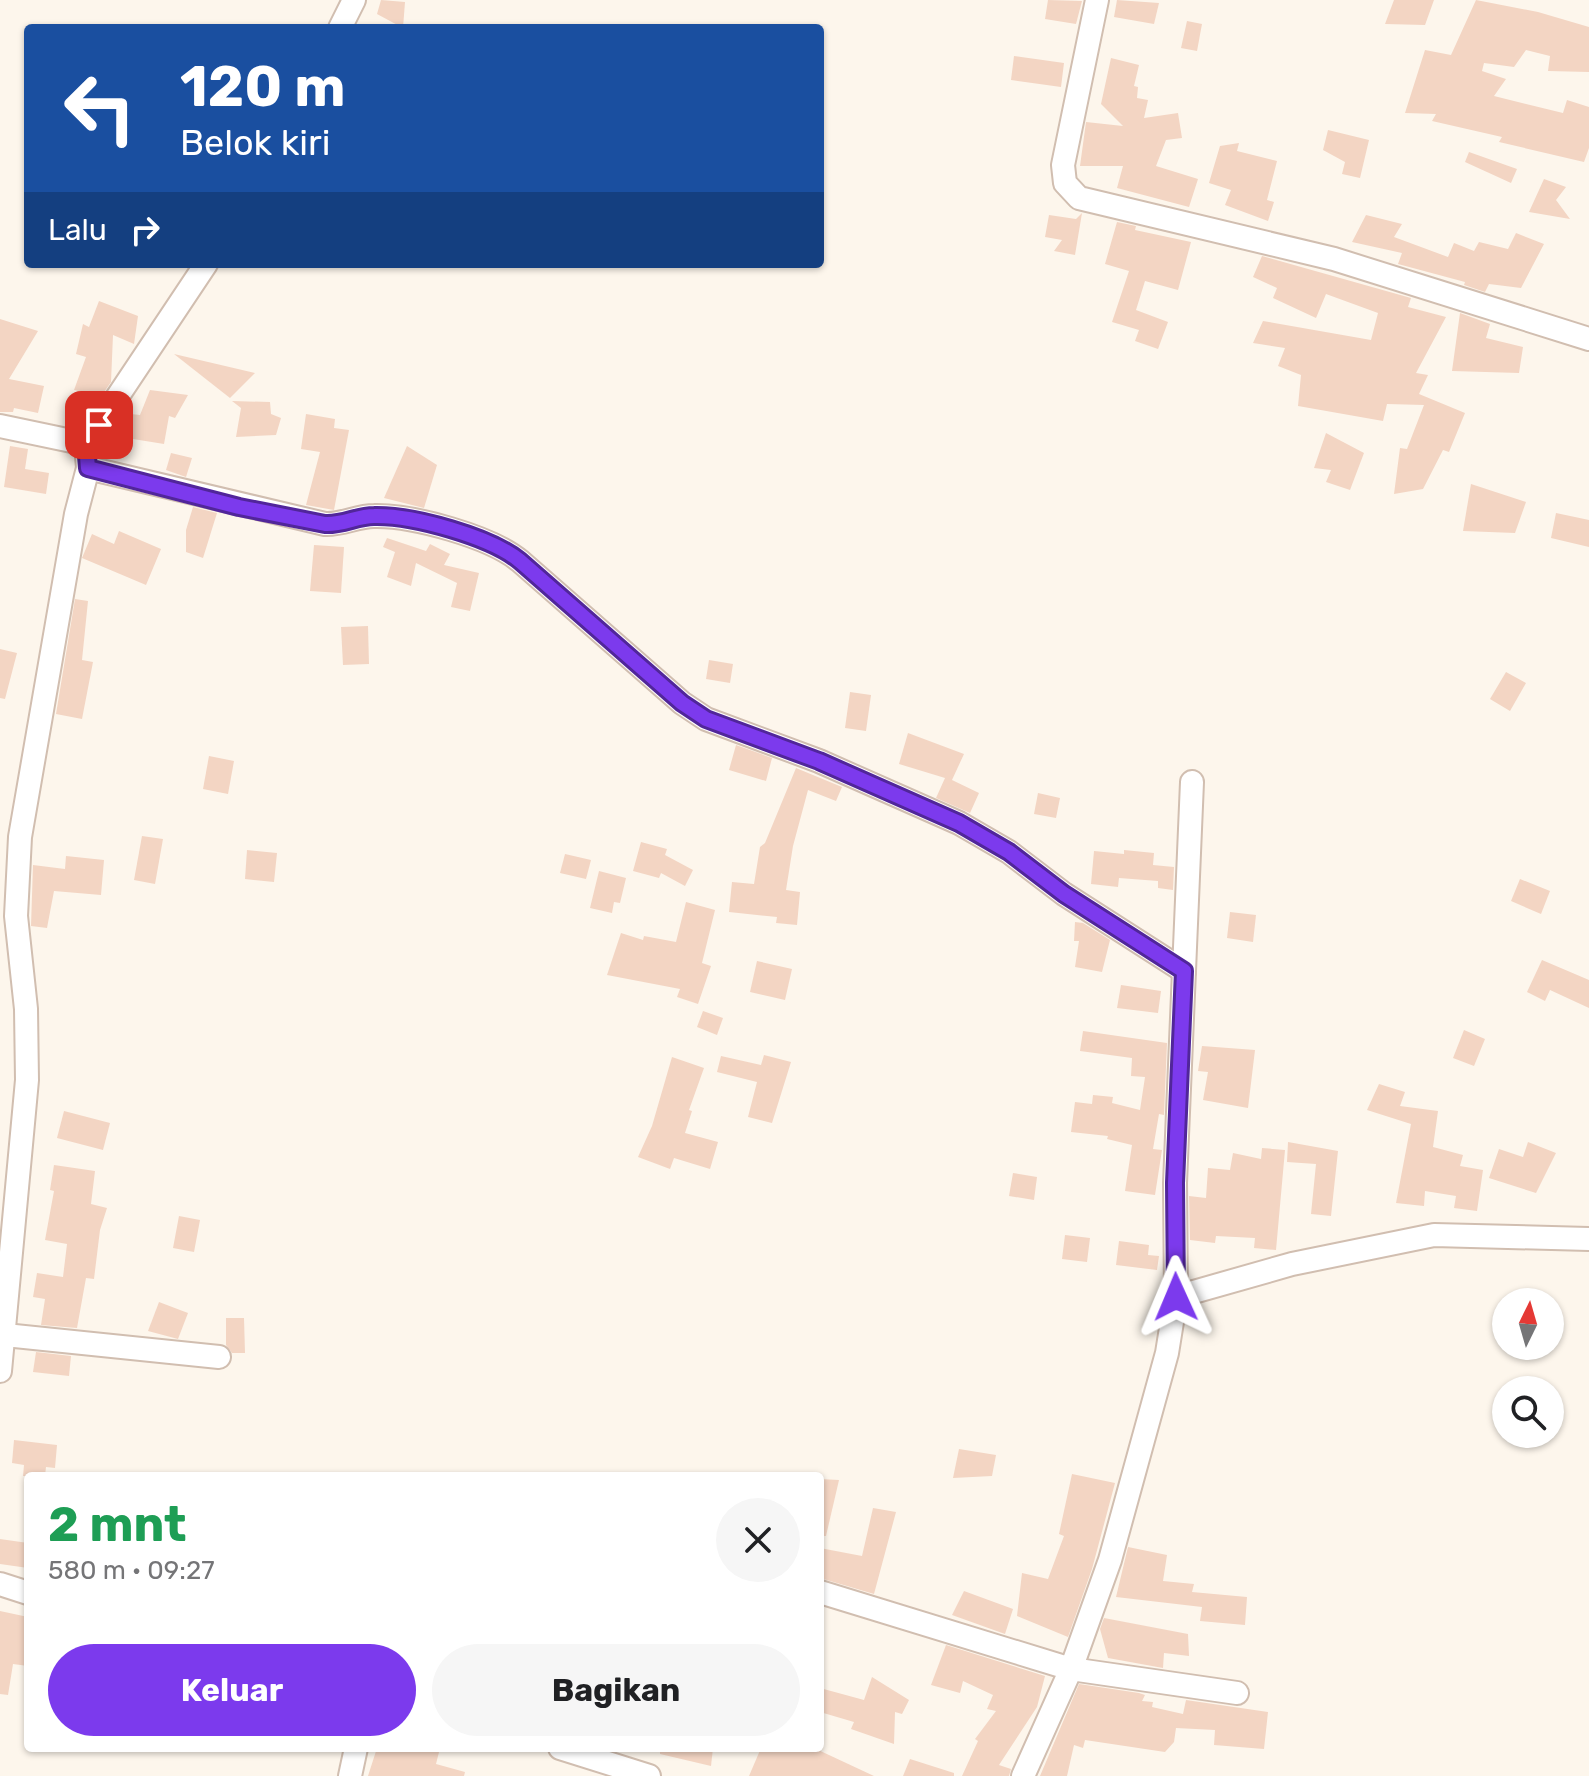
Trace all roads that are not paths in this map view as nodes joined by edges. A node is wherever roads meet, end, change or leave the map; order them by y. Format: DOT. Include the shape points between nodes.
graph roads {
  1 [pos="354,0"];
  2 [pos="1097,0"];
  3 [pos="342,24"];
  4 [pos="203,268"];
  5 [pos="1589,339"];
  6 [pos="0,426"];
  7 [pos="86,444"];
  8 [pos="88,468"];
  9 [pos="1192,782"];
  10 [pos="10,836"];
  11 [pos="1184,971"];
  12 [pos="7,1195"];
  13 [pos="1589,1239"];
  14 [pos="1176,1297"];
  15 [pos="5,1335"];
  16 [pos="219,1357"];
  17 [pos="0,1371"];
  18 [pos="0,1584"];
  19 [pos="24,1592"];
  20 [pos="824,1593"];
  21 [pos="1071,1669"];
  22 [pos="1237,1693"];
  23 [pos="355,1752"];
  24 [pos="573,1752"];
  25 [pos="350,1776"];
  26 [pos="649,1776"];
  27 [pos="1023,1776"];
  1 -- 3 [label="street"];
  2 -- 5 [label="street" via="1063,165 1065,183 1079,198 1334,259"];
  4 -- 7 [label="street"];
  6 -- 7 [label="street"];
  7 -- 8 [label="street"];
  8 -- 10 [label="street"];
  8 -- 11 [label="street" via="325,524 371,515 395,517 492,542 706,719 819,761 959,823"];
  9 -- 11 [label="street"];
  10 -- 12 [label="street" via="27,1080"];
  11 -- 14 [label="street"];
  12 -- 15 [label="street"];
  13 -- 14 [label="street" via="1434,1235 1292,1264"];
  14 -- 21 [label="street" via="1167,1353 1110,1560"];
  15 -- 16 [label="street"];
  15 -- 17 [label="street"];
  18 -- 19 [label="street"];
  20 -- 21 [label="street"];
  21 -- 22 [label="street"];
  21 -- 27 [label="street"];
  23 -- 25 [label="street"];
  24 -- 26 [label="street"];
}
